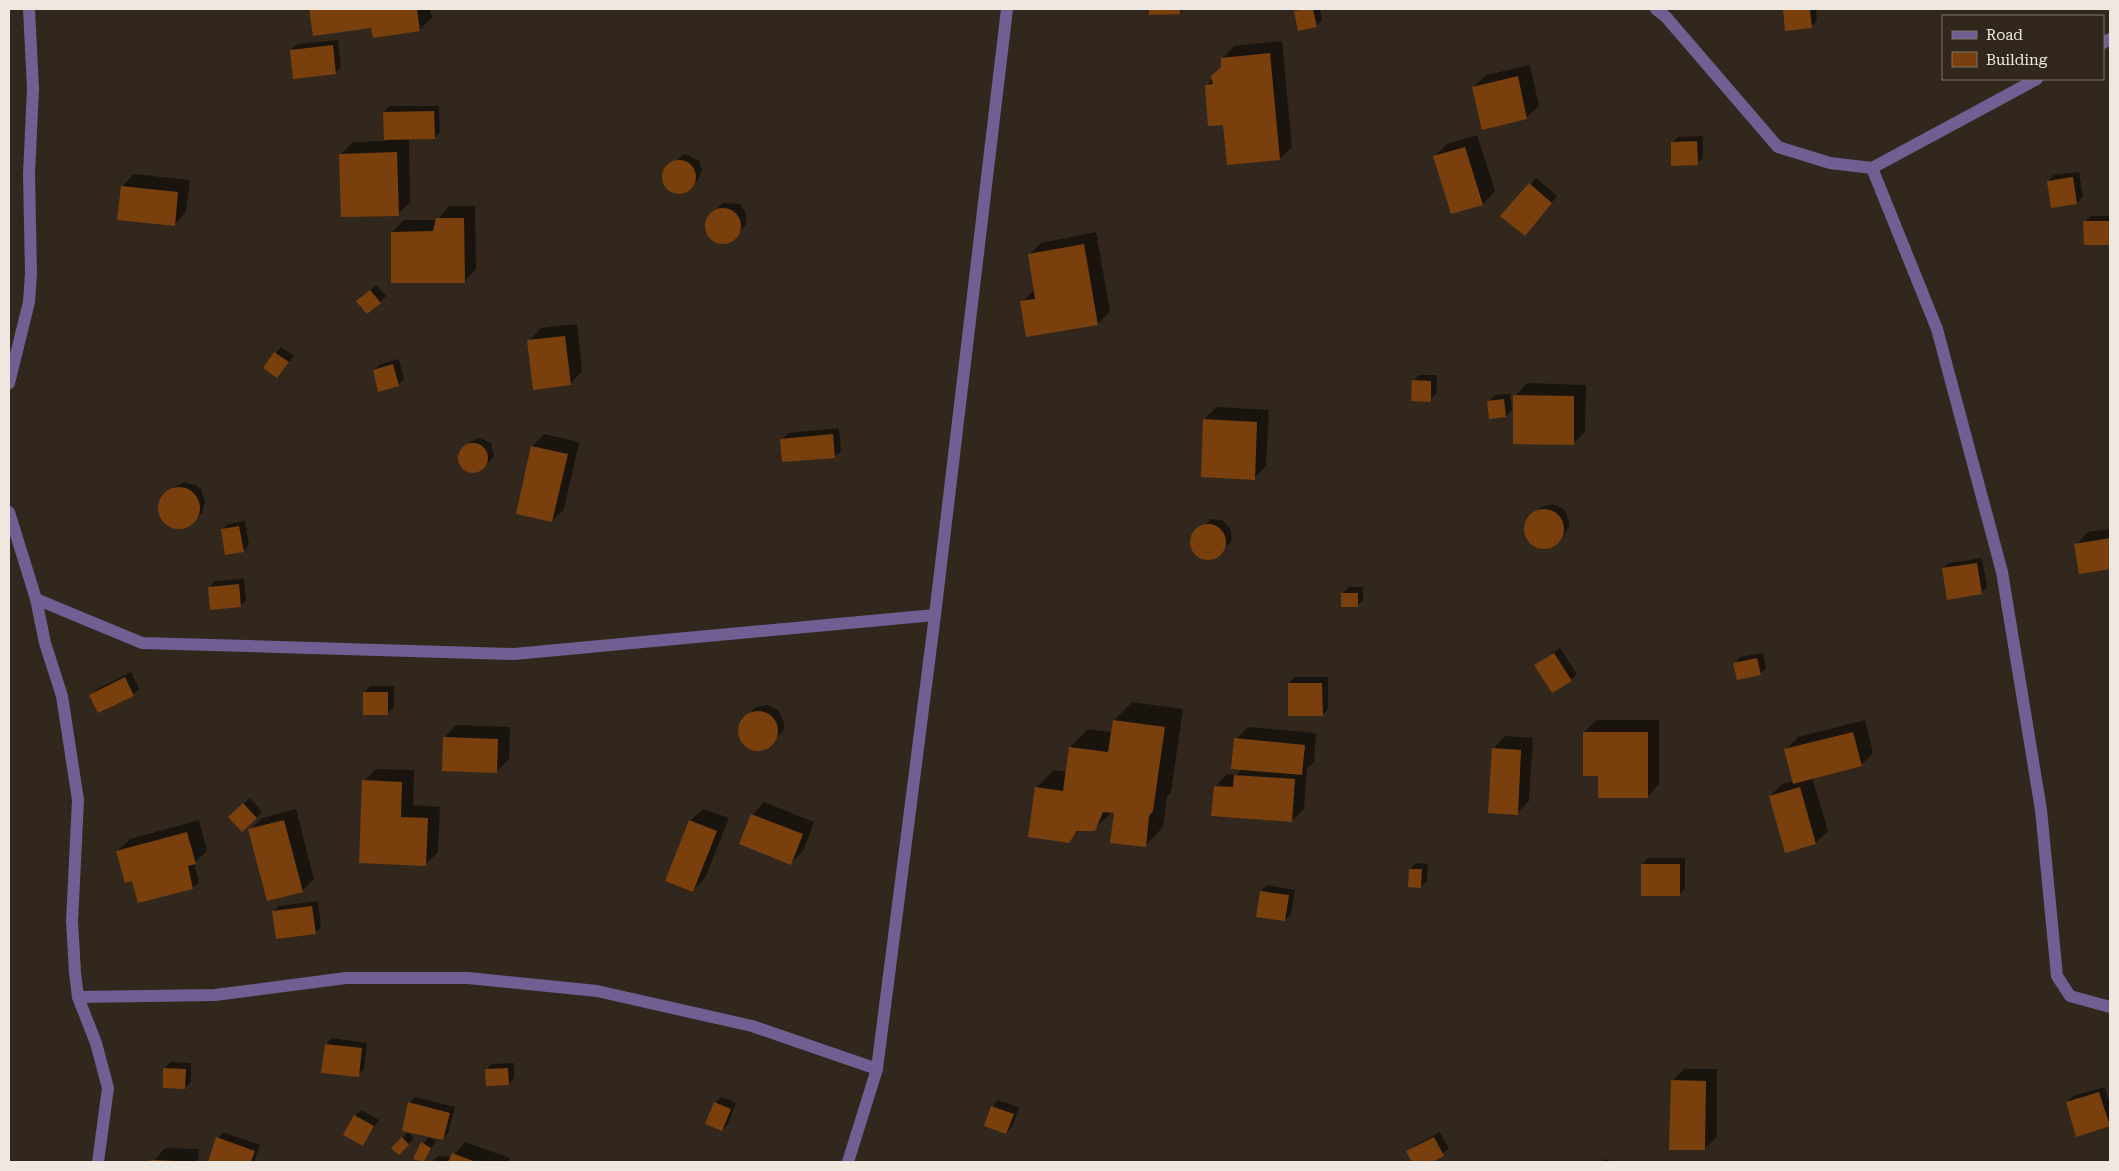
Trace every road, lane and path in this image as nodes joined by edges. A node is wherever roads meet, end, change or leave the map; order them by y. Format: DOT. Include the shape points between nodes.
graph roads {
  1 [pos="29,9"];
  2 [pos="1007,9"];
  3 [pos="1656,9"];
  4 [pos="2034,80"];
  5 [pos="1872,168"];
  6 [pos="9,383"];
  7 [pos="9,512"];
  8 [pos="36,599"];
  9 [pos="935,615"];
  10 [pos="78,996"];
  11 [pos="2110,1007"];
  12 [pos="877,1070"];
  13 [pos="98,1162"];
  14 [pos="848,1162"];
  1 -- 6 [label="street" via="33,89 29,174 32,273 29,302"];
  2 -- 9 [label="street"];
  3 -- 5 [label="street" via="1778,147 1830,163"];
  4 -- 5 [label="street"];
  5 -- 11 [label="street" via="1937,329 2002,572 2041,810 2057,976 2070,996"];
  7 -- 8 [label="street"];
  8 -- 9 [label="street" via="142,643 514,654"];
  8 -- 10 [label="street" via="45,643 62,696 78,800 72,921"];
  9 -- 12 [label="street"];
  10 -- 12 [label="street" via="215,995 346,978 468,978 607,994 752,1026"];
  10 -- 13 [label="street" via="96,1043 108,1088"];
  12 -- 14 [label="street"];
}
